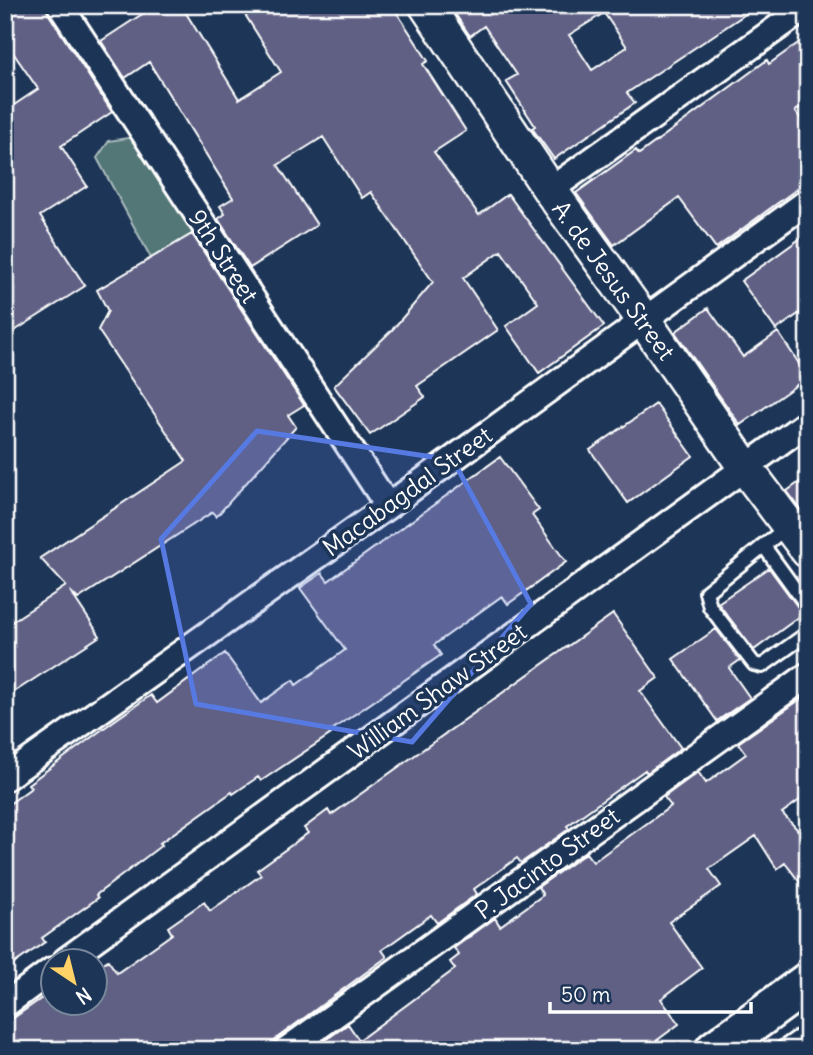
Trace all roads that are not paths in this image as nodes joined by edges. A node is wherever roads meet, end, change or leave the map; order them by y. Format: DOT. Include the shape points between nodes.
graph roads {
  1 [pos="60,5"];
  2 [pos="426,5"];
  3 [pos="802,8"];
  4 [pos="550,190"];
  5 [pos="808,201"];
  6 [pos="643,319"];
  7 [pos="808,422"];
  8 [pos="744,466"];
  9 [pos="387,506"];
  10 [pos="786,541"];
  11 [pos="808,607"];
  12 [pos="808,633"];
  13 [pos="808,676"];
  14 [pos="5,778"];
  15 [pos="87,946"];
  16 [pos="38,980"];
  17 [pos="808,982"];
  18 [pos="5,1005"];
  19 [pos="808,1030"];
  20 [pos="286,1050"];
  21 [pos="715,1050"];
  22 [pos="780,1050"];
  1 -- 9 [label="street, 9th Street"];
  2 -- 4 [label="main road, A. de Jesus Street"];
  3 -- 4 [label="street"];
  4 -- 6 [label="main road, A. de Jesus Street"];
  5 -- 6 [label="street, Macabagdal Street"];
  6 -- 8 [label="main road, A. de Jesus Street"];
  6 -- 9 [label="street, Macabagdal Street"];
  7 -- 8 [label="street, William Shaw Street"];
  8 -- 10 [label="main road, A. de Jesus Street"];
  8 -- 15 [label="street, William Shaw Street"];
  9 -- 14 [label="street, Macabagdal Street"];
  10 -- 11 [label="lane"];
  10 -- 12 [label="lane" via="706,592 710,607 754,664 762,666"];
  13 -- 20 [label="street, P. Jacinto Street"];
  16 -- 18 [label="street"];
  17 -- 21 [label="highway"];
  19 -- 22 [label="lane"];
}
